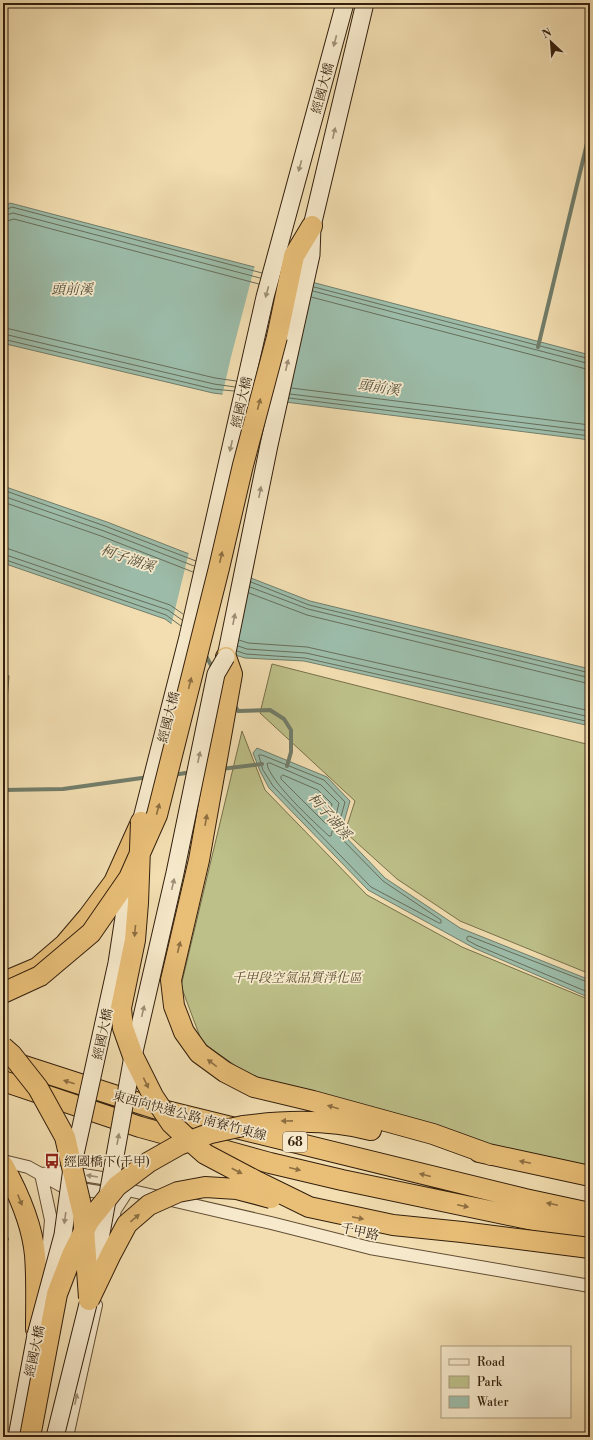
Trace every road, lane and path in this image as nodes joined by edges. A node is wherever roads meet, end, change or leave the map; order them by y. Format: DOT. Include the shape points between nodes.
graph roads {
  1 [pos="345,3"];
  2 [pos="365,3"];
  3 [pos="312,226"];
  4 [pos="226,658"];
  5 [pos="141,822"];
  6 [pos="3,981"];
  7 [pos="3,993"];
  8 [pos="3,1047"];
  9 [pos="133,1056"];
  10 [pos="3,1059"];
  11 [pos="3,1081"];
  12 [pos="491,1155"];
  13 [pos="3,1162"];
  14 [pos="3,1165"];
  15 [pos="72,1168"];
  16 [pos="41,1174"];
  17 [pos="590,1176"];
  18 [pos="128,1190"];
  19 [pos="309,1207"];
  20 [pos="590,1213"];
  21 [pos="590,1232"];
  22 [pos="49,1247"];
  23 [pos="590,1248"];
  24 [pos="105,1254"];
  25 [pos="590,1286"];
  26 [pos="89,1300"];
  27 [pos="36,1335"];
  28 [pos="17,1437"];
  29 [pos="23,1437"];
  30 [pos="30,1437"];
  31 [pos="56,1437"];
  32 [pos="67,1437"];
  1 -- 5 [label="main road, 經國大橋, one-way" via="265,297 188,637"];
  3 -- 2 [label="main road, 經國大橋, one-way"];
  4 -- 3 [label="main road, 經國大橋, one-way" via="311,255"];
  7 -- 3 [label="highway, one-way, bridge" via="40,976 91,933 129,878 157,815 277,337 294,256"];
  9 -- 4 [label="main road, 經國大橋, one-way, bridge" via="175,873 216,674"];
  12 -- 4 [label="highway, one-way" via="433,1134 254,1087 225,1072 199,1053 184,1032 174,1006 170,980 199,860 232,674"];
  5 -- 6 [label="highway" via="114,882 65,944 37,968"];
  5 -- 9 [label="highway, one-way, bridge" via="134,940 120,1008 123,1028"];
  5 -- 15 [label="main road, 經國大橋, bridge" via="126,897 117,963"];
  8 -- 15 [label="highway, bridge" via="38,1088 65,1137"];
  9 -- 19 [label="highway, one-way, bridge" via="156,1101 171,1123 205,1154"];
  26 -- 9 [label="main road, 經國大橋, one-way, bridge"];
  20 -- 10 [label="highway, 東西向快速公路 南寮竹東線 / 68, one-way" via="154,1108"];
  11 -- 21 [label="highway, 東西向快速公路 南寮竹東線 / 68, one-way" via="140,1126 270,1163"];
  17 -- 12 [label="highway, one-way"];
  12 -- 30 [label="highway, one-way, bridge" via="401,1138 352,1125 313,1121 277,1122 211,1133 179,1145 149,1162 117,1186 89,1221 72,1255 57,1294"];
  13 -- 16 [label="street, 千甲路"];
  14 -- 27 [label="highway, one-way, bridge" via="27,1216 35,1254"];
  15 -- 26 [label="highway, bridge" via="83,1214"];
  15 -- 27 [label="main road, 經國大橋, one-way, bridge" via="63,1236"];
  16 -- 18 [label="street, 千甲路" via="65,1172 108,1179"];
  16 -- 22 [label="street" via="51,1220"];
  18 -- 24 [label="street" via="115,1210"];
  18 -- 25 [label="street, 千甲路" via="370,1248"];
  19 -- 23 [label="highway, one-way, bridge" via="394,1225"];
  26 -- 19 [label="highway, one-way, bridge" via="128,1224 150,1205 178,1192 205,1187 237,1189"];
  22 -- 24 [label="street" via="65,1240 93,1242"];
  22 -- 24 [label="street" via="61,1259 90,1263"];
  22 -- 29 [label="street" via="34,1383"];
  32 -- 24 [label="street, one-way" via="100,1288"];
  26 -- 31 [label="main road, 經國大橋, bridge"];
  27 -- 28 [label="main road, 經國大橋"];
}
